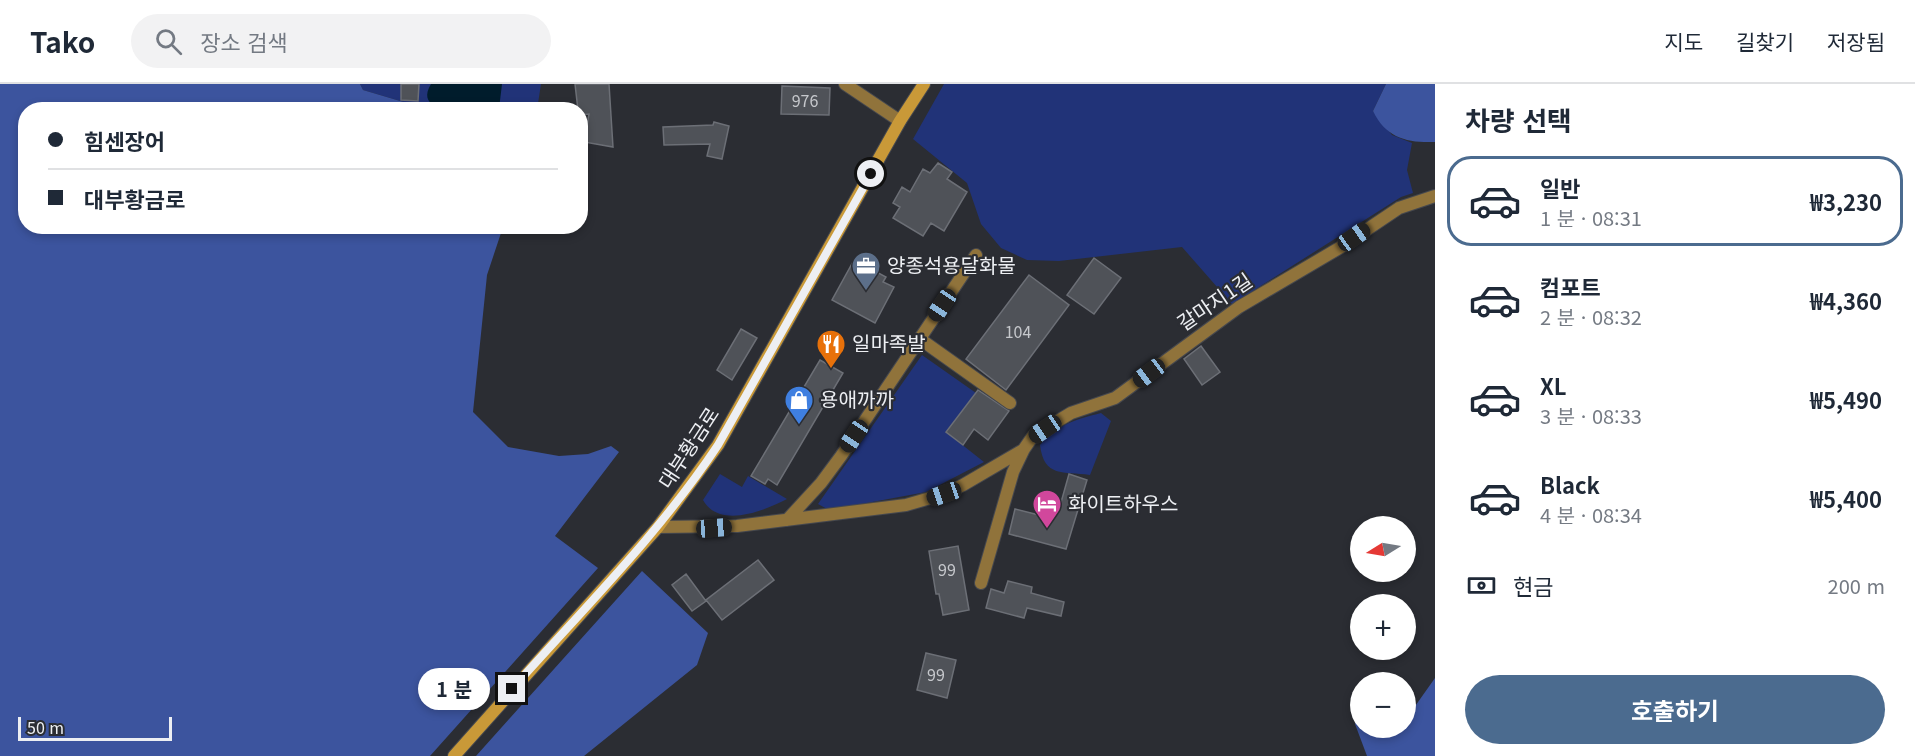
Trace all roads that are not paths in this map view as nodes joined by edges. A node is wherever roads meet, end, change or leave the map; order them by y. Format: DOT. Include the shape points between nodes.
graph roads {
  1 [pos="845,84"];
  2 [pos="924,84"];
  3 [pos="900,121"];
  4 [pos="1435,196"];
  5 [pos="976,255"];
  6 [pos="920,339"];
  7 [pos="1010,403"];
  8 [pos="1024,449"];
  9 [pos="787,520"];
  10 [pos="658,527"];
  11 [pos="981,582"];
  12 [pos="454,756"];
  1 -- 3 [label="lane"];
  2 -- 3 [label="main road, 대부황금로"];
  3 -- 10 [label="main road, 대부황금로" via="718,445"];
  4 -- 8 [label="lane, 갈마지1길" via="1415,201 1382,218 1239,307 1115,398 1056,421 1034,436"];
  5 -- 6 [label="lane"];
  6 -- 7 [label="lane"];
  6 -- 9 [label="lane" via="828,474"];
  8 -- 9 [label="lane, 갈마지1길" via="985,474 924,500"];
  8 -- 11 [label="lane, 갈마지1길" via="1013,472"];
  9 -- 10 [label="lane, 갈마지1길" via="714,528"];
  10 -- 12 [label="main road, 대부황금로"];
}
